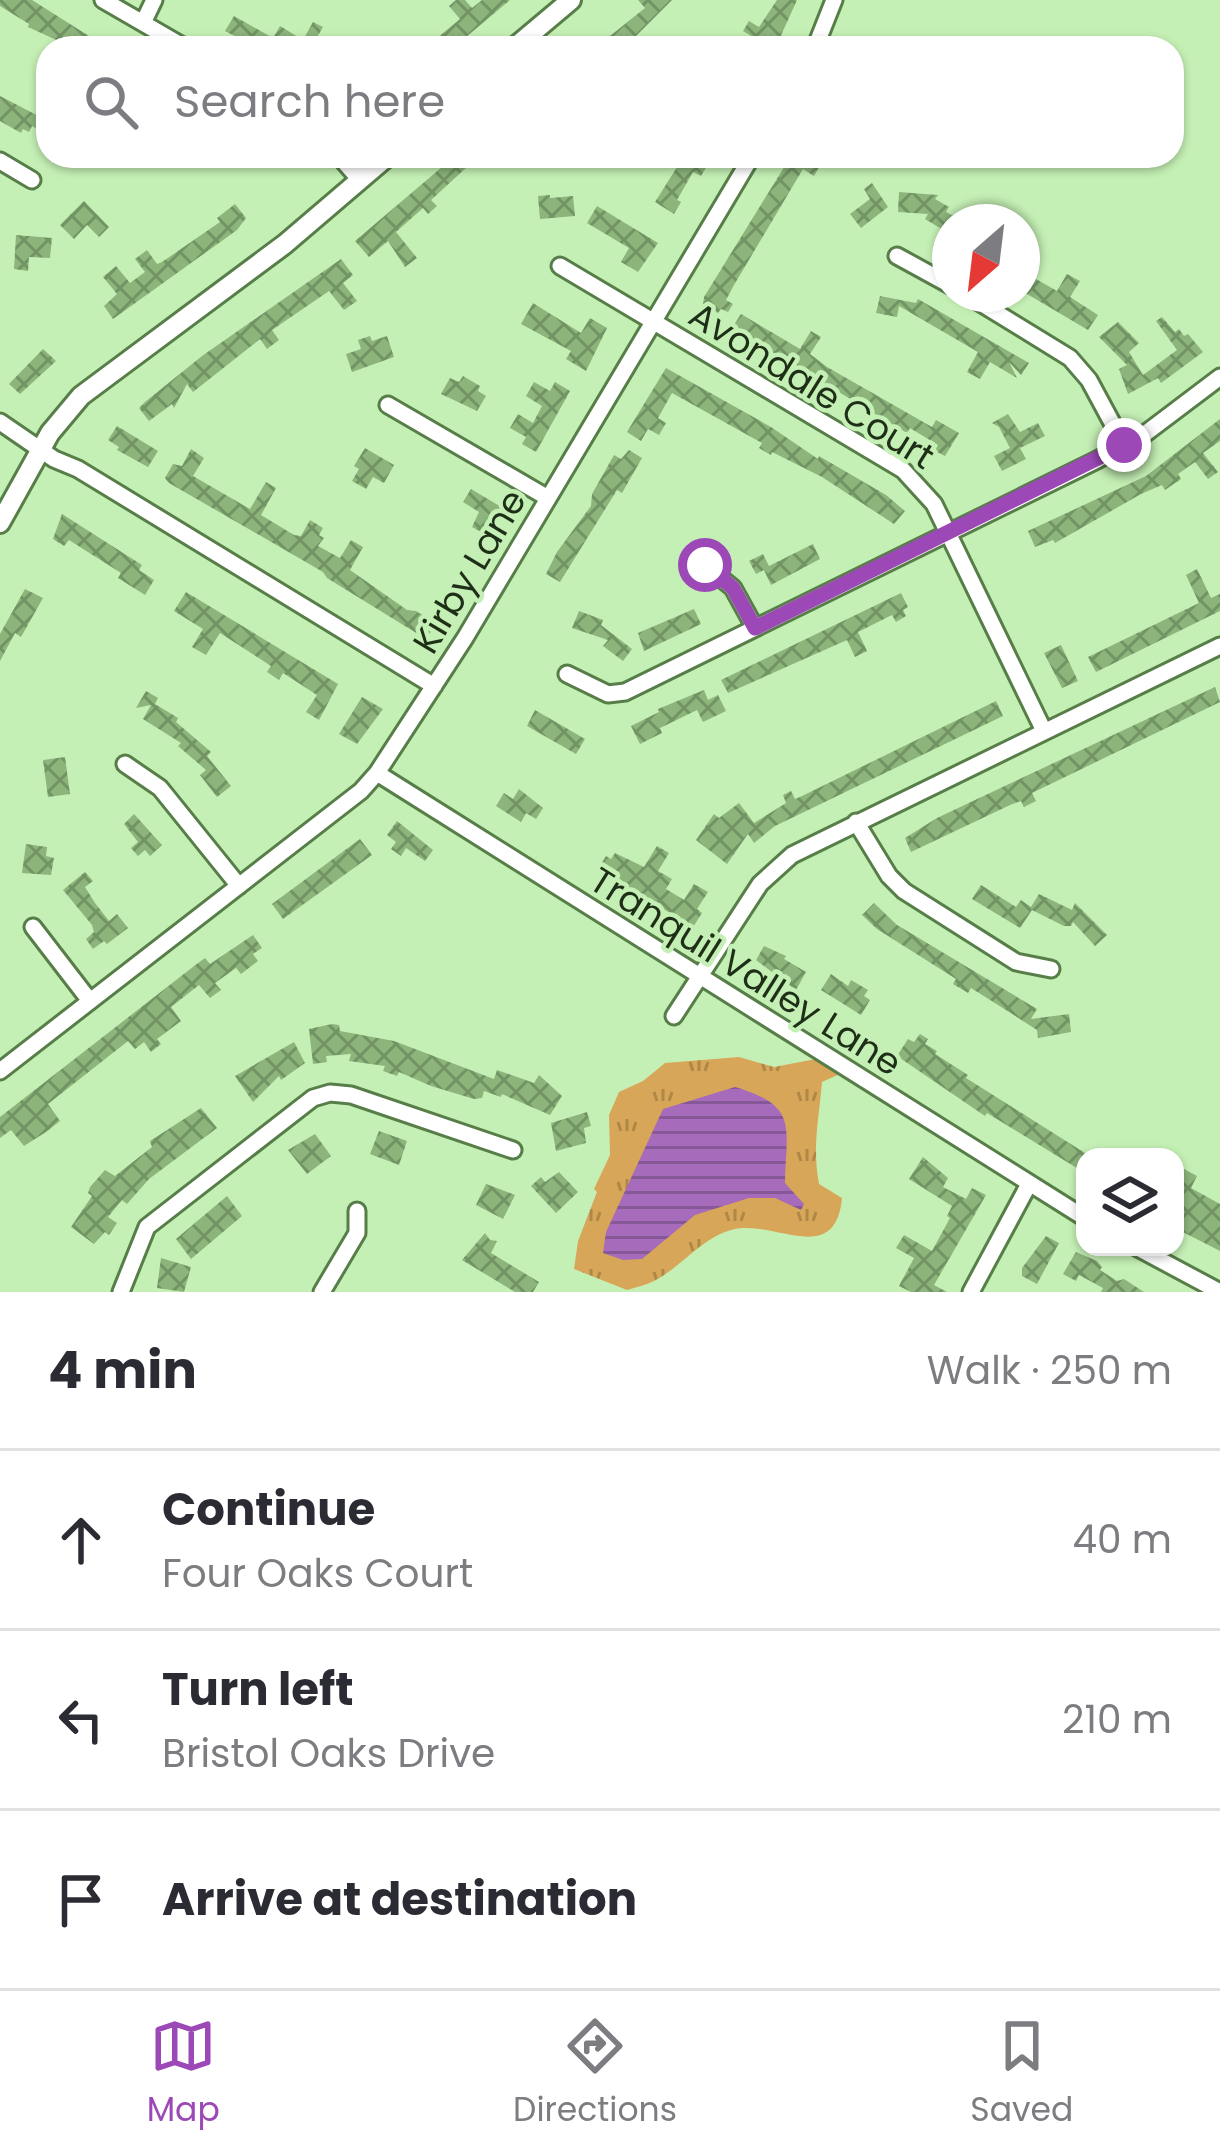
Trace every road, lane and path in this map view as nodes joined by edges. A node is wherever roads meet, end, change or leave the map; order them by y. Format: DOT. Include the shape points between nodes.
graph roads {
  1 [pos="103,0"];
  2 [pos="154,0"];
  3 [pos="571,0"];
  4 [pos="834,0"];
  5 [pos="143,23"];
  6 [pos="165,36"];
  7 [pos="528,36"];
  8 [pos="820,36"];
  9 [pos="0,161"];
  10 [pos="350,168"];
  11 [pos="374,168"];
  12 [pos="745,168"];
  13 [pos="32,180"];
  14 [pos="360,180"];
  15 [pos="897,256"];
  16 [pos="560,266"];
  17 [pos="932,275"];
  18 [pos="995,312"];
  19 [pos="654,321"];
  20 [pos="1220,377"];
  21 [pos="388,405"];
  22 [pos="0,422"];
  23 [pos="1124,445"];
  24 [pos="42,450"];
  25 [pos="548,498"];
  26 [pos="0,523"];
  27 [pos="949,534"];
  28 [pos="705,565"];
  29 [pos="755,628"];
  30 [pos="1220,646"];
  31 [pos="567,674"];
  32 [pos="434,686"];
  33 [pos="1044,731"];
  34 [pos="125,764"];
  35 [pos="376,773"];
  36 [pos="856,822"];
  37 [pos="239,886"];
  38 [pos="33,927"];
  39 [pos="1051,969"];
  40 [pos="699,976"];
  41 [pos="90,1001"];
  42 [pos="674,1016"];
  43 [pos="0,1071"];
  44 [pos="513,1150"];
  45 [pos="1028,1184"];
  46 [pos="357,1210"];
  47 [pos="1076,1213"];
  48 [pos="1153,1256"];
  49 [pos="121,1292"];
  50 [pos="322,1292"];
  51 [pos="971,1292"];
  52 [pos="1220,1292"];
  1 -- 5 [label="street"];
  2 -- 5 [label="street"];
  3 -- 7 [label="street"];
  4 -- 8 [label="street"];
  5 -- 6 [label="street"];
  9 -- 13 [label="street"];
  10 -- 14 [label="street"];
  11 -- 14 [label="street"];
  12 -- 19 [label="street, Kirby Lane"];
  14 -- 24 [label="street" via="81,396"];
  15 -- 17 [label="street"];
  16 -- 19 [label="street, Avondale Court"];
  18 -- 23 [label="street" via="1070,358"];
  19 -- 25 [label="street, Kirby Lane"];
  19 -- 27 [label="street, Avondale Court" via="903,470 927,493"];
  20 -- 23 [label="street"];
  21 -- 25 [label="street"];
  22 -- 24 [label="street, Kirby Lane"];
  23 -- 27 [label="street"];
  24 -- 26 [label="street"];
  24 -- 32 [label="street, Kirby Lane"];
  25 -- 32 [label="street, Kirby Lane"];
  27 -- 29 [label="street"];
  27 -- 33 [label="street, Avondale Court"];
  28 -- 29 [label="street" via="733,588"];
  29 -- 31 [label="street" via="625,692 608,694"];
  30 -- 33 [label="street"];
  32 -- 35 [label="street"];
  33 -- 36 [label="street"];
  34 -- 37 [label="street" via="160,788"];
  35 -- 37 [label="street"];
  35 -- 40 [label="street, Tranquil Valley Lane"];
  36 -- 39 [label="street" via="904,891 1016,962"];
  36 -- 40 [label="street" via="774,868"];
  37 -- 41 [label="street"];
  38 -- 41 [label="street"];
  40 -- 42 [label="street"];
  40 -- 45 [label="street, Tranquil Valley Lane"];
  41 -- 43 [label="street"];
  44 -- 49 [label="street" via="351,1095 313,1098 147,1227"];
  45 -- 47 [label="street, Tranquil Valley Lane"];
  45 -- 51 [label="street"];
  46 -- 50 [label="street" via="358,1233"];
  48 -- 52 [label="street"];
}
